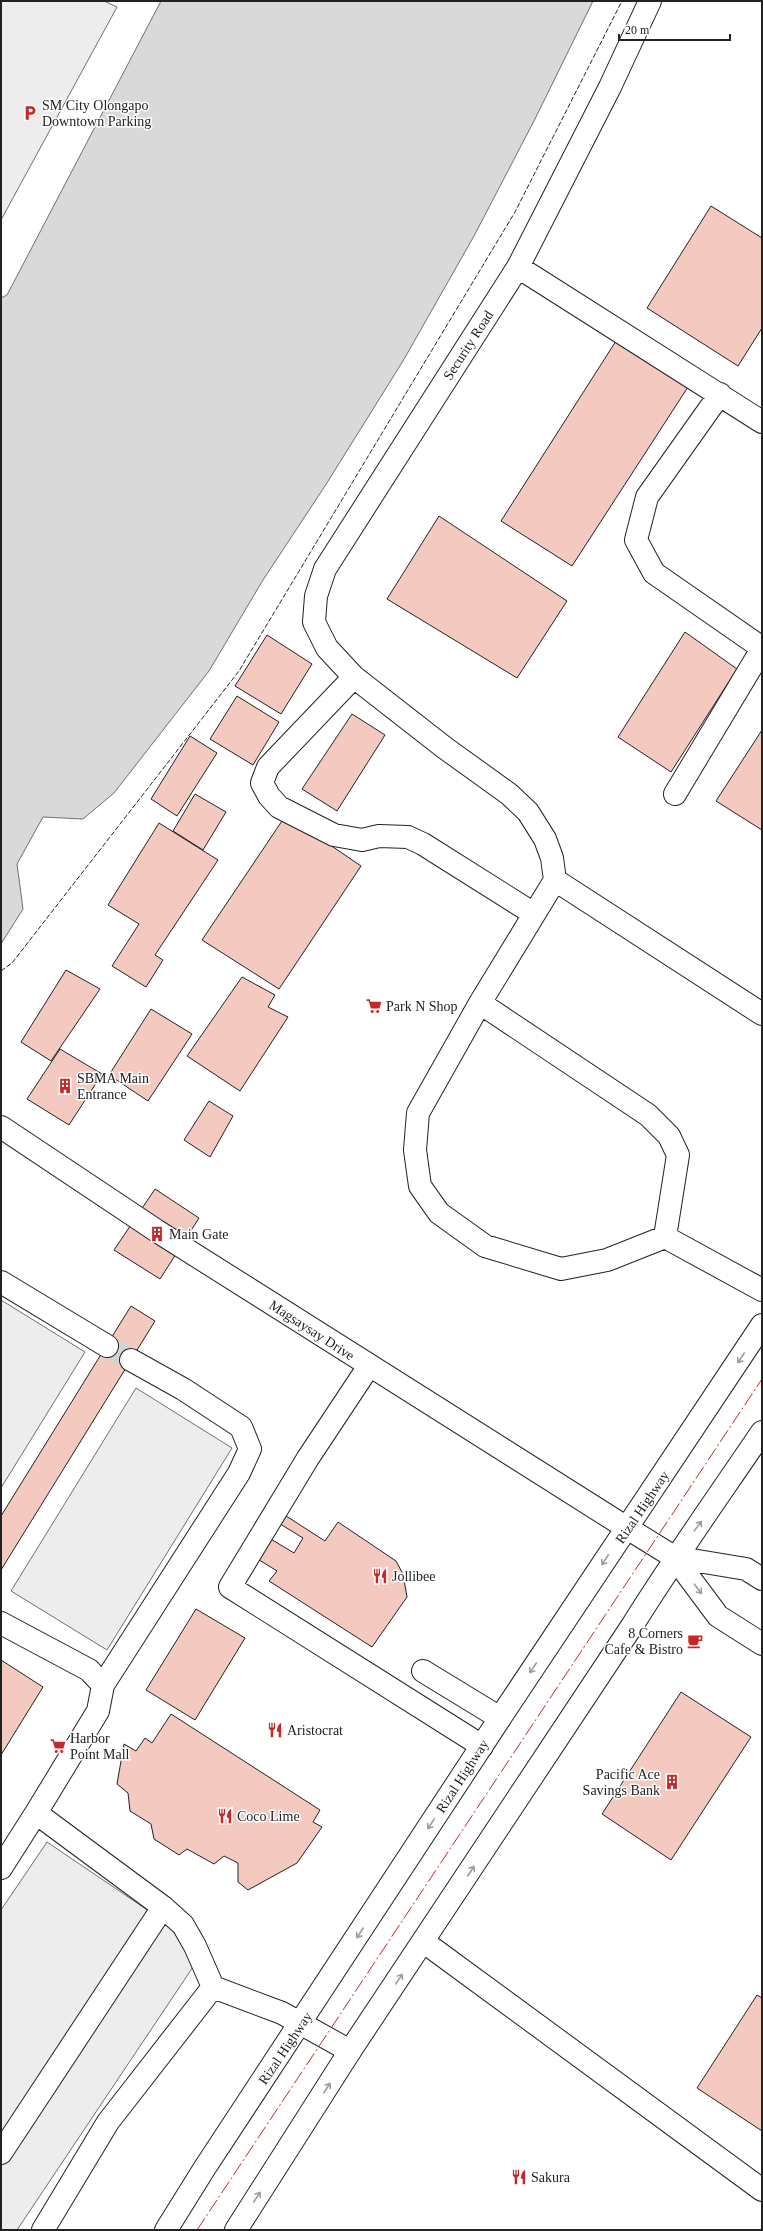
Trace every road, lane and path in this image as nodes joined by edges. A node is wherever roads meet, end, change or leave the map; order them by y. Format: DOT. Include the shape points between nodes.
graph roads {
  1 [pos="650,1"];
  2 [pos="518,267"];
  3 [pos="720,394"];
  4 [pos="762,422"];
  5 [pos="762,648"];
  6 [pos="354,676"];
  7 [pos="675,794"];
  8 [pos="555,880"];
  9 [pos="534,914"];
  10 [pos="480,1002"];
  11 [pos="762,1014"];
  12 [pos="1,1127"];
  13 [pos="665,1237"];
  14 [pos="1,1282"];
  15 [pos="762,1290"];
  16 [pos="762,1325"];
  17 [pos="107,1346"];
  18 [pos="131,1360"];
  19 [pos="369,1366"];
  20 [pos="762,1432"];
  21 [pos="627,1528"];
  22 [pos="674,1557"];
  23 [pos="762,1579"];
  24 [pos="1,1622"];
  25 [pos="762,1644"];
  26 [pos="423,1671"];
  27 [pos="103,1685"];
  28 [pos="500,1718"];
  29 [pos="482,1746"];
  30 [pos="36,1813"];
  31 [pos="1,1868"];
  32 [pos="163,1907"];
  33 [pos="424,1942"];
  34 [pos="214,1987"];
  35 [pos="301,2023"];
  36 [pos="350,2051"];
  37 [pos="1,2153"];
  38 [pos="762,2190"];
  39 [pos="43,2230"];
  40 [pos="166,2230"];
  41 [pos="236,2230"];
  1 -- 2 [label="main road, Security Road" via="610,87"];
  2 -- 3 [label="main road"];
  2 -- 6 [label="main road, Security Road" via="324,569 316,596 314,622 327,648"];
  3 -- 4 [label="main road"];
  3 -- 5 [label="main road" via="648,497 636,540 654,573"];
  5 -- 7 [label="main road"];
  6 -- 8 [label="main road, Security Road" via="445,748 509,794 528,812 545,839 552,858"];
  6 -- 9 [label="main road" via="268,767 262,783 269,796 278,807 334,835 362,840 379,836 408,837"];
  8 -- 9 [label="main road"];
  8 -- 11 [label="main road"];
  9 -- 10 [label="main road"];
  10 -- 13 [label="main road" via="648,1115 669,1136 678,1155"];
  10 -- 13 [label="main road" via="418,1113 415,1150 420,1186 439,1213 485,1246 561,1269 607,1260"];
  12 -- 19 [label="main road, Magsaysay Drive" via="157,1231"];
  13 -- 15 [label="main road"];
  14 -- 17 [label="main road"];
  16 -- 21 [label="main road, Rizal Highway, one-way"];
  18 -- 27 [label="main road" via="183,1389 241,1427 250,1449 239,1473"];
  19 -- 21 [label="main road, Magsaysay Drive"];
  19 -- 29 [label="main road" via="308,1458 230,1587"];
  22 -- 20 [label="main road, one-way"];
  21 -- 22 [label="main road, Magsaysay Drive"];
  21 -- 28 [label="main road, Rizal Highway, one-way"];
  22 -- 23 [label="main road" via="746,1569"];
  22 -- 25 [label="main road, one-way" via="718,1616"];
  33 -- 22 [label="main road, one-way"];
  24 -- 27 [label="main road" via="89,1670"];
  26 -- 28 [label="main road"];
  27 -- 30 [label="main road" via="98,1711"];
  28 -- 29 [label="main road, Rizal Highway"];
  29 -- 35 [label="main road, Rizal Highway, one-way"];
  30 -- 31 [label="main road"];
  30 -- 32 [label="main road"];
  32 -- 34 [label="main road" via="183,1925"];
  32 -- 37 [label="main road"];
  36 -- 33 [label="main road, one-way"];
  33 -- 38 [label="main road"];
  34 -- 35 [label="main road"];
  34 -- 39 [label="main road" via="108,2122"];
  35 -- 36 [label="main road"];
  35 -- 40 [label="main road, Rizal Highway"];
  41 -- 36 [label="main road, one-way"];
}
